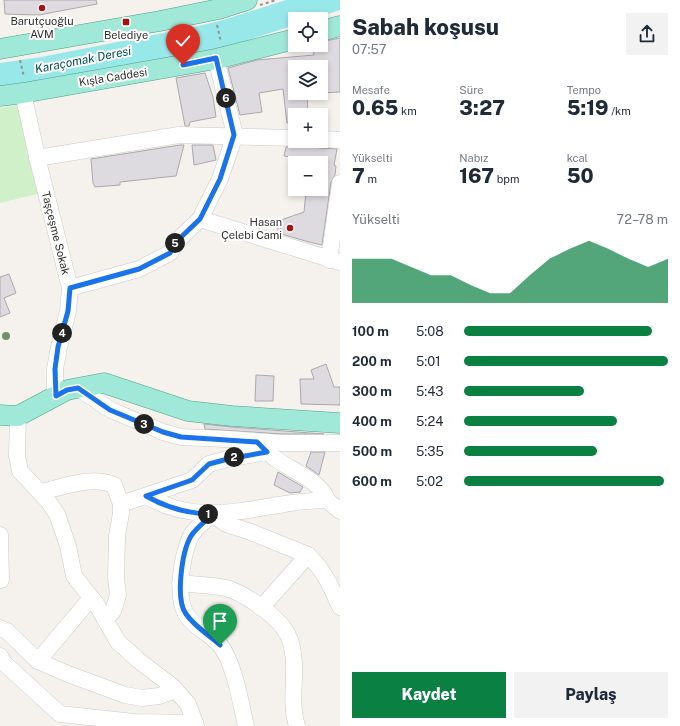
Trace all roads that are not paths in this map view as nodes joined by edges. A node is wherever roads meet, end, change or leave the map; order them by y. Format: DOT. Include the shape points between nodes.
graph roads {
  1 [pos="248,0"];
  2 [pos="215,8"];
  3 [pos="340,26"];
  4 [pos="328,29"];
  5 [pos="288,40"];
  6 [pos="0,49"];
  7 [pos="219,52"];
  8 [pos="24,87"];
  9 [pos="0,96"];
  10 [pos="234,135"];
  11 [pos="288,138"];
  12 [pos="328,139"];
  13 [pos="340,140"];
  14 [pos="37,158"];
  15 [pos="340,183"];
  16 [pos="200,219"];
  17 [pos="334,261"];
  18 [pos="70,288"];
  19 [pos="78,388"];
  20 [pos="56,396"];
  21 [pos="9,416"];
  22 [pos="340,423"];
  23 [pos="340,443"];
  24 [pos="262,447"];
  25 [pos="41,492"];
  26 [pos="146,496"];
  27 [pos="327,500"];
  28 [pos="121,504"];
  29 [pos="340,511"];
  30 [pos="213,514"];
  31 [pos="0,535"];
  32 [pos="308,556"];
  33 [pos="1,580"];
  34 [pos="180,583"];
  35 [pos="91,598"];
  36 [pos="340,607"];
  37 [pos="261,608"];
  38 [pos="105,620"];
  39 [pos="0,628"];
  40 [pos="0,656"];
  41 [pos="38,661"];
  42 [pos="176,690"];
  43 [pos="195,724"];
  44 [pos="246,726"];
  45 [pos="297,726"];
  1 -- 2 [label="main road"];
  2 -- 6 [label="main road" via="153,23"];
  3 -- 4 [label="main road"];
  5 -- 7 [label="main road, Kışla Caddesi"];
  7 -- 8 [label="main road, Kışla Caddesi"];
  7 -- 10 [label="street"];
  8 -- 9 [label="main road, Kışla Caddesi"];
  8 -- 14 [label="street, Taşçeşme Sokak"];
  10 -- 11 [label="street"];
  10 -- 14 [label="street" via="179,135"];
  10 -- 16 [label="street" via="220,179"];
  12 -- 13 [label="street"];
  14 -- 18 [label="street, Taşçeşme Sokak"];
  15 -- 17 [label="street"];
  16 -- 17 [label="street"];
  16 -- 18 [label="street" via="177,241 170,253 139,269"];
  18 -- 20 [label="street, Taşçeşme Sokak" via="68,311 55,369"];
  19 -- 20 [label="main road"];
  19 -- 22 [label="main road" via="104,383 188,411"];
  19 -- 24 [label="street" via="110,410 163,432 181,437"];
  20 -- 21 [label="main road"];
  21 -- 25 [label="street" via="20,471"];
  23 -- 24 [label="street"];
  24 -- 26 [label="street" via="209,464 192,480"];
  24 -- 27 [label="street" via="274,458 318,486 326,494"];
  25 -- 28 [label="street" via="104,480 114,485"];
  25 -- 35 [label="street" via="57,514 68,546 74,576"];
  26 -- 28 [label="street"];
  26 -- 30 [label="street" via="160,505 198,514"];
  27 -- 29 [label="street"];
  27 -- 30 [label="street"];
  28 -- 38 [label="street" via="117,536 118,595 113,611"];
  30 -- 32 [label="street" via="226,524"];
  30 -- 34 [label="street" via="190,538"];
  31 -- 33 [label="street"];
  32 -- 36 [label="street" via="319,567"];
  32 -- 37 [label="street"];
  34 -- 37 [label="street" via="225,588 242,594"];
  34 -- 44 [label="street" via="180,596 185,613 194,624 220,645 229,662"];
  35 -- 38 [label="street"];
  35 -- 41 [label="street"];
  37 -- 45 [label="street" via="284,628 288,635 293,653 294,717"];
  38 -- 42 [label="street" via="118,642"];
  39 -- 41 [label="street" via="7,631"];
  40 -- 43 [label="street" via="4,663 60,714 134,722"];
  41 -- 42 [label="street" via="125,695 142,698"];
  42 -- 43 [label="street" via="188,704"];
}
